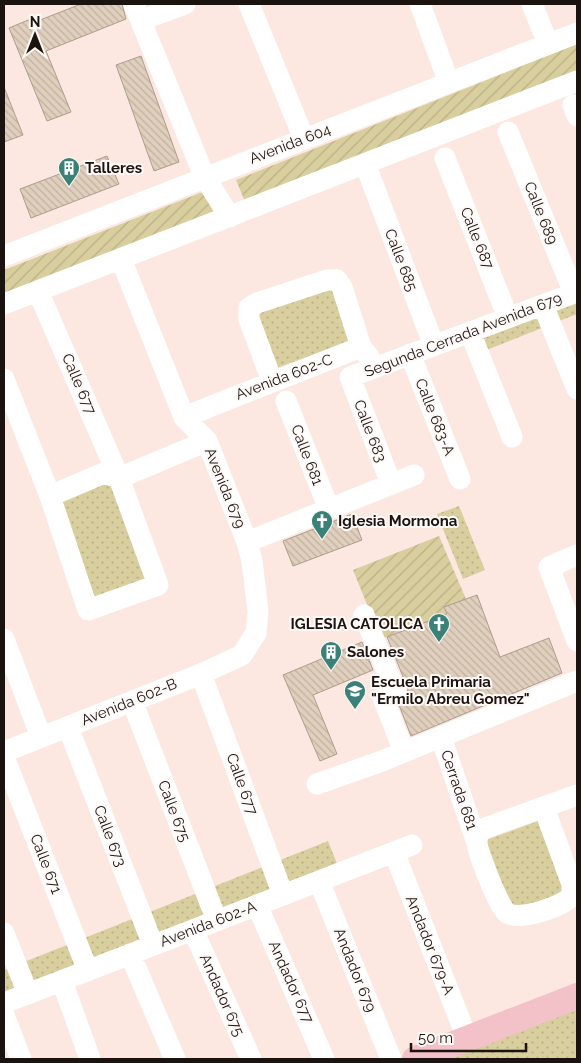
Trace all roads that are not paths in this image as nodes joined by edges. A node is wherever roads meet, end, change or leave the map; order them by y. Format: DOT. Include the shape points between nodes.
graph roads {
  1 [pos="185,4"];
  2 [pos="249,4"];
  3 [pos="420,4"];
  4 [pos="532,4"];
  5 [pos="138,12"];
  6 [pos="577,33"];
  7 [pos="548,44"];
  8 [pos="577,81"];
  9 [pos="449,83"];
  10 [pos="508,132"];
  11 [pos="304,139"];
  12 [pos="445,158"];
  13 [pos="369,174"];
  14 [pos="205,178"];
  15 [pos="230,217"];
  16 [pos="4,256"];
  17 [pos="121,259"];
  18 [pos="38,291"];
  19 [pos="576,292"];
  20 [pos="4,304"];
  21 [pos="543,305"];
  22 [pos="508,318"];
  23 [pos="470,332"];
  24 [pos="434,346"];
  25 [pos="361,347"];
  26 [pos="410,354"];
  27 [pos="377,367"];
  28 [pos="350,377"];
  29 [pos="4,379"];
  30 [pos="272,381"];
  31 [pos="577,389"];
  32 [pos="286,401"];
  33 [pos="184,417"];
  34 [pos="512,437"];
  35 [pos="207,442"];
  36 [pos="414,475"];
  37 [pos="120,478"];
  38 [pos="460,479"];
  39 [pos="391,484"];
  40 [pos="50,496"];
  41 [pos="329,509"];
  42 [pos="247,542"];
  43 [pos="577,555"];
  44 [pos="364,615"];
  45 [pos="4,638"];
  46 [pos="577,641"];
  47 [pos="250,646"];
  48 [pos="201,674"];
  49 [pos="577,681"];
  50 [pos="132,701"];
  51 [pos="68,727"];
  52 [pos="41,737"];
  53 [pos="441,737"];
  54 [pos="4,752"];
  55 [pos="404,752"];
  56 [pos="4,757"];
  57 [pos="317,784"];
  58 [pos="577,795"];
  59 [pos="544,808"];
  60 [pos="480,836"];
  61 [pos="403,849"];
  62 [pos="319,881"];
  63 [pos="283,895"];
  64 [pos="257,905"];
  65 [pos="216,921"];
  66 [pos="193,930"];
  67 [pos="4,934"];
  68 [pos="152,946"];
  69 [pos="130,954"];
  70 [pos="88,971"];
  71 [pos="62,981"];
  72 [pos="28,994"];
  73 [pos="577,996"];
  74 [pos="4,1003"];
  75 [pos="4,1015"];
  76 [pos="467,1038"];
  77 [pos="21,1059"];
  78 [pos="90,1059"];
  79 [pos="175,1059"];
  80 [pos="251,1059"];
  81 [pos="324,1059"];
  82 [pos="391,1059"];
  83 [pos="414,1059"];
  1 -- 5 [label="street"];
  2 -- 11 [label="street"];
  3 -- 9 [label="street"];
  4 -- 7 [label="street"];
  5 -- 14 [label="street"];
  6 -- 7 [label="street, Avenida 604"];
  7 -- 9 [label="street, Avenida 604"];
  8 -- 15 [label="street"];
  9 -- 11 [label="street, Avenida 604"];
  10 -- 19 [label="street, Calle 689"];
  11 -- 14 [label="street, Avenida 604"];
  12 -- 22 [label="street, Calle 687"];
  13 -- 24 [label="street, Calle 685"];
  14 -- 15 [label="street"];
  14 -- 16 [label="street, Avenida 604"];
  15 -- 17 [label="street"];
  17 -- 18 [label="street"];
  17 -- 33 [label="street, Avenida 679"];
  18 -- 20 [label="street"];
  18 -- 37 [label="street, Calle 677"];
  19 -- 21 [label="street, Segunda Cerrada Avenida 679"];
  21 -- 22 [label="street, Segunda Cerrada Avenida 679"];
  21 -- 31 [label="street"];
  22 -- 23 [label="street, Segunda Cerrada Avenida 679"];
  23 -- 24 [label="street, Segunda Cerrada Avenida 679"];
  23 -- 34 [label="street"];
  24 -- 26 [label="street, Segunda Cerrada Avenida 679"];
  25 -- 27 [label="street"];
  25 -- 30 [label="street, Avenida 602-C"];
  25 -- 30 [label="street" via="342,286 337,280 327,280 257,303 249,308 249,319"];
  26 -- 27 [label="street, Segunda Cerrada Avenida 679"];
  26 -- 38 [label="street, Calle 683-A"];
  27 -- 28 [label="street, Segunda Cerrada Avenida 679"];
  28 -- 39 [label="street, Calle 683"];
  29 -- 40 [label="street"];
  30 -- 33 [label="street, Avenida 602-C"];
  32 -- 41 [label="street, Calle 681"];
  33 -- 35 [label="street, Avenida 679"];
  35 -- 37 [label="street"];
  35 -- 42 [label="street, Avenida 679"];
  36 -- 39 [label="street"];
  37 -- 40 [label="street" via="104,472"];
  37 -- 40 [label="street, Calle 677" via="158,586 88,610"];
  39 -- 41 [label="street"];
  41 -- 42 [label="street"];
  42 -- 47 [label="street, Avenida 679" via="258,611 256,633"];
  43 -- 46 [label="street" via="549,567"];
  44 -- 55 [label="street" via="396,693 382,698"];
  45 -- 52 [label="street"];
  47 -- 48 [label="street, Avenida 602-B" via="242,655"];
  48 -- 50 [label="street, Avenida 602-B"];
  48 -- 63 [label="street, Calle 677"];
  49 -- 53 [label="street"];
  50 -- 51 [label="street, Avenida 602-B"];
  50 -- 65 [label="street, Calle 675"];
  51 -- 52 [label="street, Avenida 602-B"];
  51 -- 68 [label="street, Calle 673"];
  52 -- 54 [label="street, Avenida 602-B"];
  53 -- 55 [label="street"];
  53 -- 60 [label="street, Cerrada 681"];
  55 -- 57 [label="street"];
  56 -- 70 [label="street, Calle 671"];
  58 -- 59 [label="street"];
  59 -- 60 [label="street"];
  59 -- 60 [label="street, Cerrada 681" via="573,889 568,900 522,917 506,912 501,907"];
  61 -- 62 [label="street, Avenida 602-A"];
  61 -- 76 [label="street, Andador 679-A"];
  62 -- 63 [label="street, Avenida 602-A"];
  62 -- 82 [label="street, Andador 679"];
  63 -- 64 [label="street, Avenida 602-A"];
  64 -- 65 [label="street, Avenida 602-A"];
  64 -- 81 [label="street, Andador 677"];
  65 -- 66 [label="street, Avenida 602-A"];
  66 -- 68 [label="street, Avenida 602-A"];
  66 -- 80 [label="street, Andador 675"];
  67 -- 72 [label="street"];
  68 -- 69 [label="street, Avenida 602-A"];
  69 -- 70 [label="street, Avenida 602-A"];
  69 -- 79 [label="street"];
  70 -- 71 [label="street, Avenida 602-A"];
  71 -- 72 [label="street, Avenida 602-A"];
  71 -- 78 [label="street"];
  72 -- 74 [label="street, Avenida 602-A"];
  73 -- 76 [label="main road"];
  75 -- 77 [label="street"];
  76 -- 83 [label="main road"];
}
